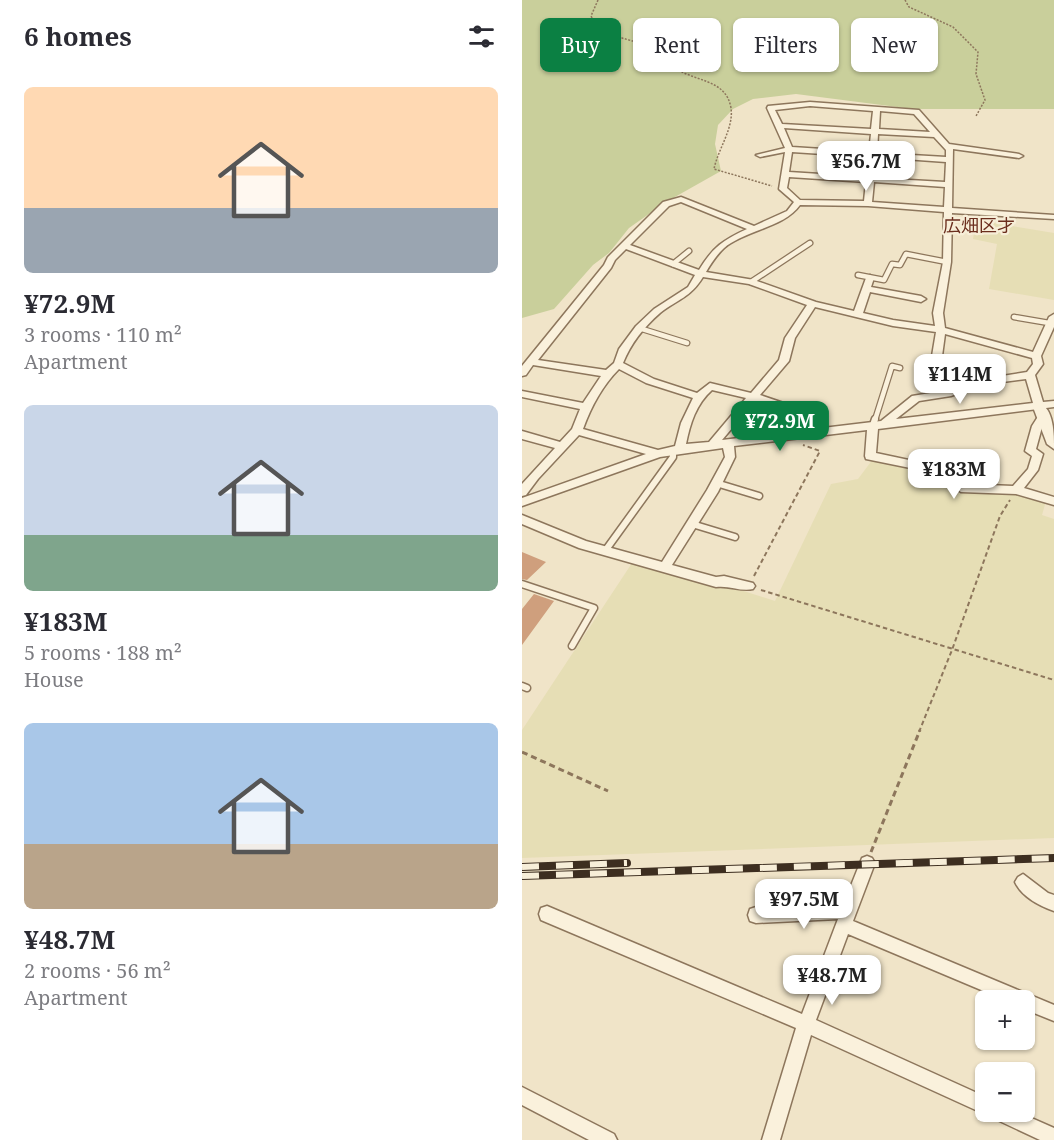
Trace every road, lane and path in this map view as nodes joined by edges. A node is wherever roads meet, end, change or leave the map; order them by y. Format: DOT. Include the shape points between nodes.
graph roads {
  1 [pos="598,0"];
  2 [pos="905,0"];
  3 [pos="877,109"];
  4 [pos="976,116"];
  5 [pos="778,126"];
  6 [pos="875,132"];
  7 [pos="936,135"];
  8 [pos="946,146"];
  9 [pos="789,149"];
  10 [pos="760,155"];
  11 [pos="873,156"];
  12 [pos="1019,156"];
  13 [pos="950,160"];
  14 [pos="785,174"];
  15 [pos="870,179"];
  16 [pos="949,184"];
  17 [pos="783,189"];
  18 [pos="798,202"];
  19 [pos="868,204"];
  20 [pos="948,210"];
  21 [pos="1054,217"];
  22 [pos="754,229"];
  23 [pos="810,243"];
  24 [pos="625,246"];
  25 [pos="689,251"];
  26 [pos="947,262"];
  27 [pos="673,264"];
  28 [pos="702,274"];
  29 [pos="858,275"];
  30 [pos="870,278"];
  31 [pos="751,282"];
  32 [pos="867,290"];
  33 [pos="921,299"];
  34 [pos="813,304"];
  35 [pos="858,315"];
  36 [pos="1014,317"];
  37 [pos="1052,320"];
  38 [pos="639,328"];
  39 [pos="941,330"];
  40 [pos="687,343"];
  41 [pos="1036,356"];
  42 [pos="532,362"];
  43 [pos="618,364"];
  44 [pos="900,368"];
  45 [pos="522,374"];
  46 [pos="608,374"];
  47 [pos="1030,375"];
  48 [pos="970,386"];
  49 [pos="522,394"];
  50 [pos="697,396"];
  51 [pos="754,397"];
  52 [pos="1054,404"];
  53 [pos="586,407"];
  54 [pos="803,413"];
  55 [pos="1041,413"];
  56 [pos="878,424"];
  57 [pos="577,431"];
  58 [pos="522,435"];
  59 [pos="796,442"];
  60 [pos="728,443"];
  61 [pos="1054,444"];
  62 [pos="711,445"];
  63 [pos="562,446"];
  64 [pos="677,450"];
  65 [pos="658,454"];
  66 [pos="522,473"];
  67 [pos="534,476"];
  68 [pos="716,483"];
  69 [pos="1016,490"];
  70 [pos="522,492"];
  71 [pos="759,496"];
  72 [pos="1054,501"];
  73 [pos="522,502"];
  74 [pos="522,519"];
  75 [pos="692,524"];
  76 [pos="735,537"];
  77 [pos="605,551"];
  78 [pos="665,567"];
  79 [pos="522,584"];
  80 [pos="749,586"];
  81 [pos="572,646"];
  82 [pos="952,650"];
  83 [pos="1054,680"];
  84 [pos="522,752"];
  85 [pos="608,791"];
  86 [pos="867,863"];
  87 [pos="1023,882"];
  88 [pos="1054,903"];
  89 [pos="546,914"];
  90 [pos="756,915"];
  91 [pos="846,918"];
  92 [pos="1000,990"];
  93 [pos="1035,1005"];
  94 [pos="1054,1013"];
  95 [pos="806,1024"];
  96 [pos="522,1096"];
  97 [pos="975,1101"];
  98 [pos="1021,1122"];
  99 [pos="1054,1137"];
  100 [pos="609,1140"];
  101 [pos="771,1140"];
  1 -- 17 [label="path" via="591,16 599,29 658,52 673,67 710,80 726,96 731,116 714,169"];
  2 -- 4 [label="path" via="909,7 953,27 978,52 976,74 985,100"];
  3 -- 5 [label="street" via="810,104 771,108"];
  3 -- 6 [label="street"];
  3 -- 7 [label="street" via="916,112"];
  5 -- 6 [label="street"];
  5 -- 9 [label="street"];
  6 -- 7 [label="street"];
  6 -- 11 [label="street"];
  7 -- 8 [label="street"];
  8 -- 12 [label="street"];
  8 -- 13 [label="street"];
  9 -- 10 [label="street"];
  9 -- 11 [label="street"];
  9 -- 14 [label="street"];
  11 -- 13 [label="street"];
  11 -- 15 [label="street"];
  13 -- 16 [label="street"];
  14 -- 15 [label="street"];
  14 -- 17 [label="street"];
  15 -- 16 [label="street"];
  15 -- 19 [label="street"];
  16 -- 20 [label="street"];
  17 -- 18 [label="street"];
  18 -- 19 [label="street"];
  18 -- 22 [label="street" via="790,213"];
  19 -- 20 [label="street"];
  20 -- 21 [label="street"];
  20 -- 26 [label="street"];
  22 -- 24 [label="street" via="681,199 666,204"];
  22 -- 28 [label="street" via="726,242"];
  23 -- 31 [label="lane"];
  24 -- 27 [label="street"];
  24 -- 42 [label="street"];
  25 -- 27 [label="lane"];
  26 -- 30 [label="lane" via="906,254 900,265 892,264 884,280"];
  26 -- 39 [label="street" via="938,313"];
  27 -- 28 [label="street"];
  28 -- 31 [label="street"];
  28 -- 38 [label="street" via="691,289"];
  29 -- 30 [label="lane"];
  30 -- 32 [label="street"];
  31 -- 34 [label="street"];
  32 -- 33 [label="street"];
  32 -- 35 [label="street"];
  34 -- 35 [label="street"];
  34 -- 51 [label="street" via="798,321 784,351 784,361"];
  35 -- 39 [label="street"];
  36 -- 37 [label="lane"];
  37 -- 41 [label="street"];
  38 -- 40 [label="lane"];
  38 -- 43 [label="street"];
  39 -- 41 [label="street"];
  39 -- 48 [label="street" via="938,362"];
  41 -- 47 [label="street" via="1038,364"];
  42 -- 45 [label="street"];
  42 -- 46 [label="street"];
  43 -- 46 [label="street"];
  43 -- 50 [label="street" via="650,381"];
  44 -- 56 [label="lane" via="892,366"];
  46 -- 53 [label="street"];
  47 -- 48 [label="street"];
  47 -- 55 [label="street"];
  48 -- 56 [label="street" via="916,398"];
  49 -- 53 [label="street"];
  50 -- 51 [label="street" via="710,386"];
  50 -- 64 [label="street"];
  51 -- 54 [label="street"];
  51 -- 62 [label="street"];
  52 -- 55 [label="street"];
  53 -- 57 [label="street"];
  55 -- 56 [label="street"];
  55 -- 61 [label="street"];
  55 -- 69 [label="street" via="1030,451 1038,454 1032,470"];
  56 -- 60 [label="street"];
  56 -- 69 [label="street" via="870,456 933,469 961,488"];
  57 -- 63 [label="street"];
  57 -- 65 [label="street"];
  58 -- 63 [label="street"];
  59 -- 80 [label="path" via="820,451"];
  60 -- 62 [label="street"];
  60 -- 68 [label="street" via="730,457"];
  62 -- 64 [label="street"];
  63 -- 67 [label="street"];
  64 -- 65 [label="street"];
  64 -- 77 [label="lane"];
  65 -- 73 [label="street"];
  66 -- 67 [label="street"];
  67 -- 70 [label="street"];
  68 -- 71 [label="lane"];
  68 -- 75 [label="street"];
  69 -- 72 [label="street"];
  69 -- 82 [label="path" via="1000,516"];
  74 -- 77 [label="street"];
  75 -- 76 [label="lane"];
  75 -- 78 [label="street"];
  77 -- 78 [label="street"];
  78 -- 80 [label="street" via="716,582"];
  79 -- 81 [label="lane" via="594,608"];
  80 -- 82 [label="path"];
  82 -- 83 [label="path"];
  82 -- 86 [label="path"];
  84 -- 85 [label="path"];
  86 -- 91 [label="street"];
  87 -- 88 [label="street" via="1042,899"];
  89 -- 95 [label="street"];
  90 -- 91 [label="street"];
  91 -- 92 [label="street"];
  91 -- 95 [label="street"];
  93 -- 94 [label="street"];
  95 -- 97 [label="street"];
  95 -- 101 [label="street"];
  96 -- 100 [label="street"];
  98 -- 99 [label="street"];
}
